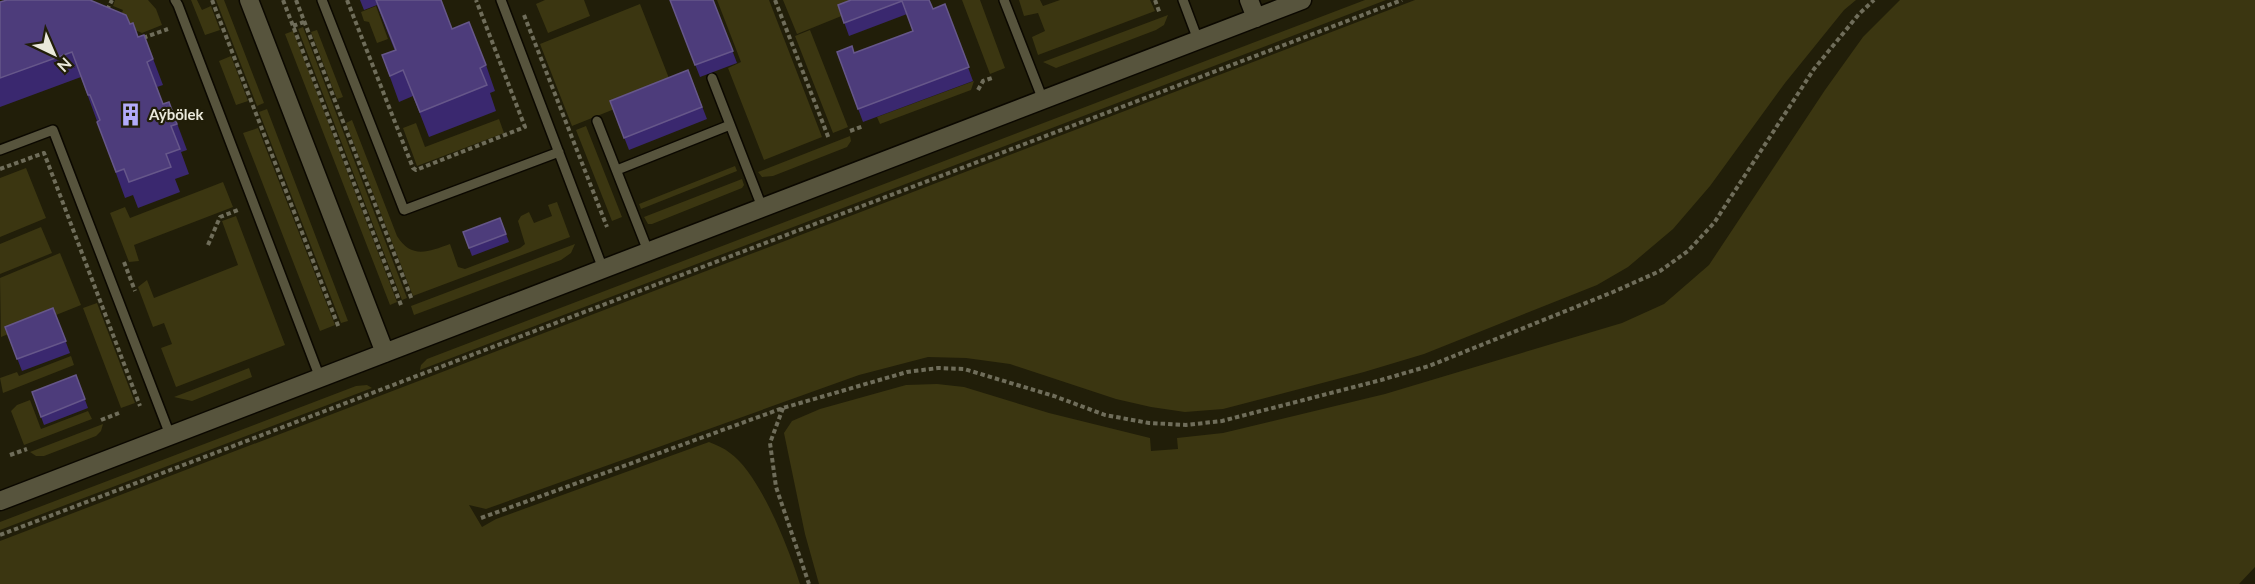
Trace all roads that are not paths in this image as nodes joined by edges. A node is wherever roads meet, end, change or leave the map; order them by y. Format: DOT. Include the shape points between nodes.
graph roads {
  1 [pos="175,0"];
  2 [pos="249,0"];
  3 [pos="322,0"];
  4 [pos="501,0"];
  5 [pos="1004,0"];
  6 [pos="1183,0"];
  7 [pos="1249,0"];
  8 [pos="1302,0"];
  9 [pos="1256,18"];
  10 [pos="1198,40"];
  11 [pos="712,78"];
  12 [pos="1043,100"];
  13 [pos="597,121"];
  14 [pos="730,125"];
  15 [pos="0,150"];
  16 [pos="559,152"];
  17 [pos="617,170"];
  18 [pos="762,207"];
  19 [pos="648,251"];
  20 [pos="603,269"];
  21 [pos="385,353"];
  22 [pos="320,378"];
  23 [pos="170,435"];
  24 [pos="0,501"];
  1 -- 22 [label="lane"];
  2 -- 21 [label="street"];
  3 -- 16 [label="lane" via="404,210"];
  4 -- 16 [label="lane"];
  5 -- 12 [label="lane"];
  6 -- 10 [label="lane"];
  7 -- 9 [label="street"];
  8 -- 9 [label="street"];
  9 -- 10 [label="street"];
  10 -- 12 [label="street"];
  11 -- 14 [label="lane"];
  12 -- 18 [label="street"];
  13 -- 17 [label="lane"];
  14 -- 17 [label="lane"];
  14 -- 18 [label="lane"];
  15 -- 23 [label="lane" via="53,130"];
  16 -- 20 [label="lane"];
  17 -- 19 [label="lane"];
  18 -- 19 [label="street"];
  19 -- 20 [label="street"];
  20 -- 21 [label="street"];
  21 -- 22 [label="street"];
  22 -- 23 [label="street"];
  23 -- 24 [label="street"];
}
